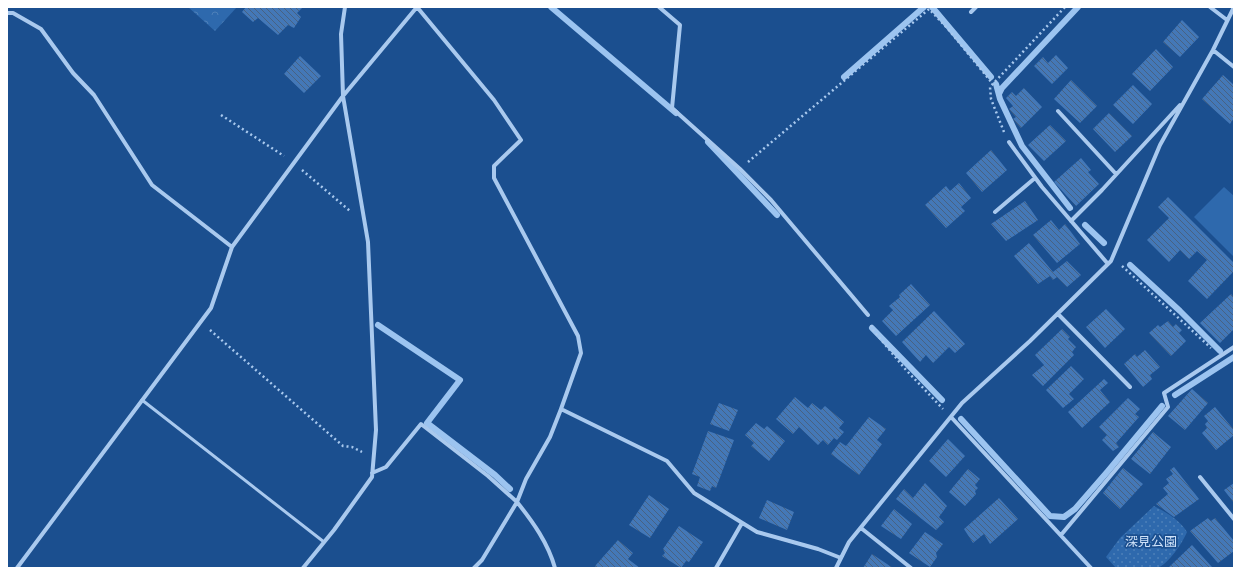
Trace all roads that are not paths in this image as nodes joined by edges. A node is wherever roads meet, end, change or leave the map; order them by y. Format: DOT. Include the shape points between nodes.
graph roads {
  1 [pos="345,7"];
  2 [pos="417,7"];
  3 [pos="659,7"];
  4 [pos="976,7"];
  5 [pos="1210,7"];
  6 [pos="1234,7"];
  7 [pos="971,12"];
  8 [pos="7,13"];
  9 [pos="1227,20"];
  10 [pos="1213,50"];
  11 [pos="1234,67"];
  12 [pos="343,96"];
  13 [pos="1184,100"];
  14 [pos="1058,111"];
  15 [pos="1009,142"];
  16 [pos="1116,174"];
  17 [pos="1035,178"];
  18 [pos="995,212"];
  19 [pos="1071,221"];
  20 [pos="232,247"];
  21 [pos="1108,264"];
  22 [pos="1058,314"];
  23 [pos="868,315"];
  24 [pos="1234,347"];
  25 [pos="1130,387"];
  26 [pos="142,400"];
  27 [pos="561,409"];
  28 [pos="951,417"];
  29 [pos="372,473"];
  30 [pos="1200,477"];
  31 [pos="518,502"];
  32 [pos="1234,519"];
  33 [pos="742,523"];
  34 [pos="860,528"];
  35 [pos="1061,535"];
  36 [pos="324,542"];
  37 [pos="841,558"];
  38 [pos="17,568"];
  39 [pos="303,568"];
  40 [pos="474,568"];
  41 [pos="555,568"];
  42 [pos="716,568"];
  43 [pos="836,568"];
  44 [pos="911,568"];
  45 [pos="1091,568"];
  1 -- 12 [label="street" via="341,34"];
  2 -- 12 [label="street"];
  2 -- 27 [label="street" via="494,100 521,140 494,166 494,178 578,336 581,353"];
  3 -- 23 [label="street" via="680,26 672,108 771,200"];
  4 -- 7 [label="street"];
  5 -- 9 [label="street"];
  6 -- 9 [label="street"];
  8 -- 20 [label="street" via="13,13 41,29 73,74 94,95 152,186"];
  9 -- 10 [label="street"];
  10 -- 11 [label="street"];
  10 -- 13 [label="street"];
  12 -- 20 [label="street"];
  12 -- 29 [label="street" via="368,242 376,430"];
  13 -- 16 [label="street"];
  13 -- 21 [label="street" via="1160,145"];
  14 -- 16 [label="street"];
  15 -- 17 [label="street"];
  16 -- 19 [label="street"];
  17 -- 18 [label="street"];
  17 -- 19 [label="street"];
  19 -- 21 [label="street"];
  20 -- 26 [label="street" via="210,308"];
  21 -- 22 [label="street"];
  22 -- 25 [label="street"];
  22 -- 28 [label="street" via="962,403"];
  24 -- 35 [label="street" via="1164,393 1168,407"];
  26 -- 36 [label="lane"];
  26 -- 38 [label="street"];
  27 -- 31 [label="street" via="550,437 526,479"];
  27 -- 33 [label="street" via="667,461 694,493"];
  28 -- 34 [label="street"];
  28 -- 35 [label="street"];
  29 -- 31 [label="street" via="386,467 421,424"];
  29 -- 36 [label="street" via="372,477"];
  30 -- 32 [label="street"];
  31 -- 40 [label="street" via="482,560"];
  31 -- 41 [label="street" via="551,553"];
  33 -- 37 [label="street" via="757,532"];
  33 -- 42 [label="street"];
  34 -- 37 [label="street"];
  34 -- 44 [label="street"];
  35 -- 45 [label="street"];
  36 -- 39 [label="street"];
  37 -- 43 [label="street"];
}
